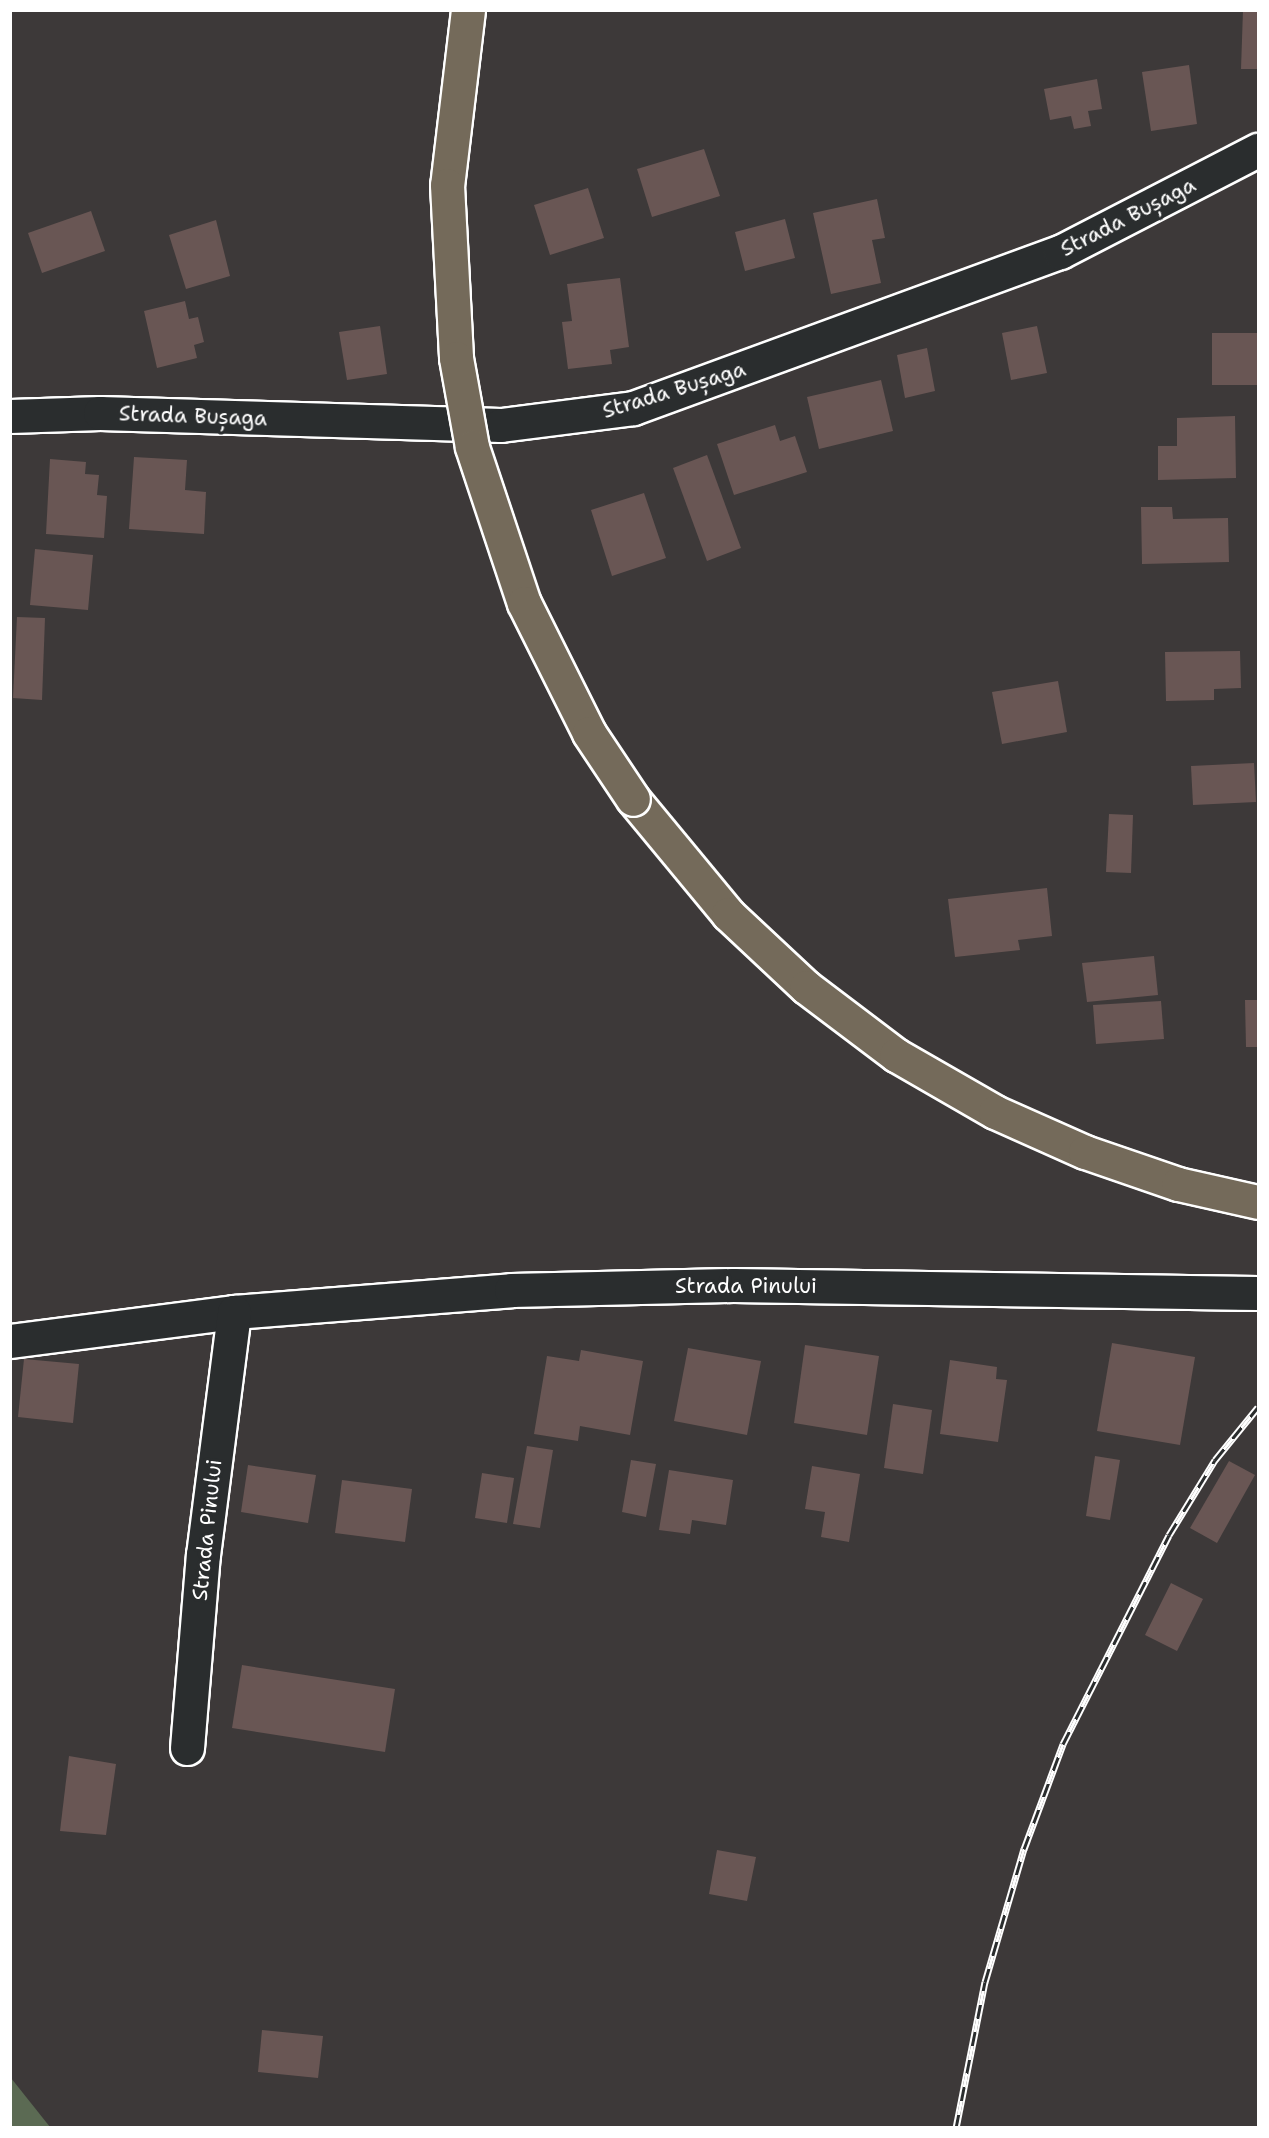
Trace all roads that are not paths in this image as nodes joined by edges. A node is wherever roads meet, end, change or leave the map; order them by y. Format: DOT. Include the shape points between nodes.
graph roads {
  1 [pos="468,10"];
  2 [pos="1258,150"];
  3 [pos="10,416"];
  4 [pos="1258,1202"];
  5 [pos="1258,1293"];
  6 [pos="234,1312"];
  7 [pos="10,1341"];
  8 [pos="187,1748"];
  1 -- 4 [label="highway, bridge" via="447,185 454,335 472,447 524,603 590,733 633,799 728,914 806,987 896,1055 995,1112 1085,1152 1178,1184"];
  2 -- 3 [label="street, Strada Bușaga" via="1060,252 633,408 501,425 100,413"];
  5 -- 6 [label="street, Strada Pinului" via="733,1285 511,1290"];
  6 -- 7 [label="street, Strada Pinului"];
  6 -- 8 [label="street, Strada Pinului" via="203,1555"];
}
